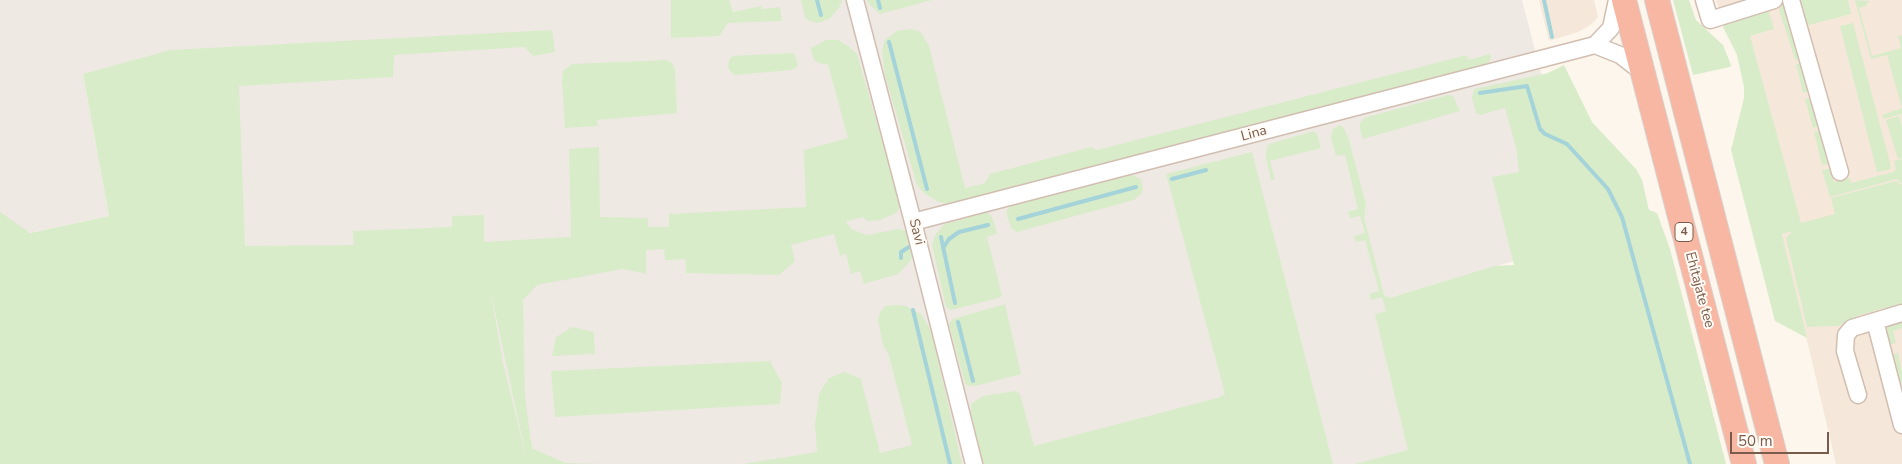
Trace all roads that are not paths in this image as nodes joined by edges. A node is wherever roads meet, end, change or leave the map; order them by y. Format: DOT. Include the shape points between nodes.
graph roads {
  1 [pos="855,0"];
  2 [pos="1617,0"];
  3 [pos="1624,0"];
  4 [pos="1657,0"];
  5 [pos="1704,0"];
  6 [pos="1774,0"];
  7 [pos="1791,0"];
  8 [pos="1595,45"];
  9 [pos="1642,72"];
  10 [pos="1840,172"];
  11 [pos="913,222"];
  12 [pos="1902,314"];
  13 [pos="1875,321"];
  14 [pos="1858,395"];
  15 [pos="1902,425"];
  16 [pos="974,464"];
  17 [pos="1744,464"];
  18 [pos="1777,464"];
  1 -- 11 [label="street, Savi"];
  2 -- 8 [label="street" via="1611,28"];
  3 -- 9 [label="highway, Ehitajate tee / 4"];
  4 -- 18 [label="highway"];
  5 -- 6 [label="street" via="1710,20"];
  7 -- 10 [label="street"];
  8 -- 9 [label="street" via="1620,55"];
  8 -- 11 [label="street, Lina"];
  9 -- 17 [label="highway, Ehitajate tee / 4"];
  11 -- 16 [label="street, Savi"];
  12 -- 13 [label="street"];
  13 -- 14 [label="street" via="1852,328 1846,335 1845,351"];
  13 -- 15 [label="street"];
}
